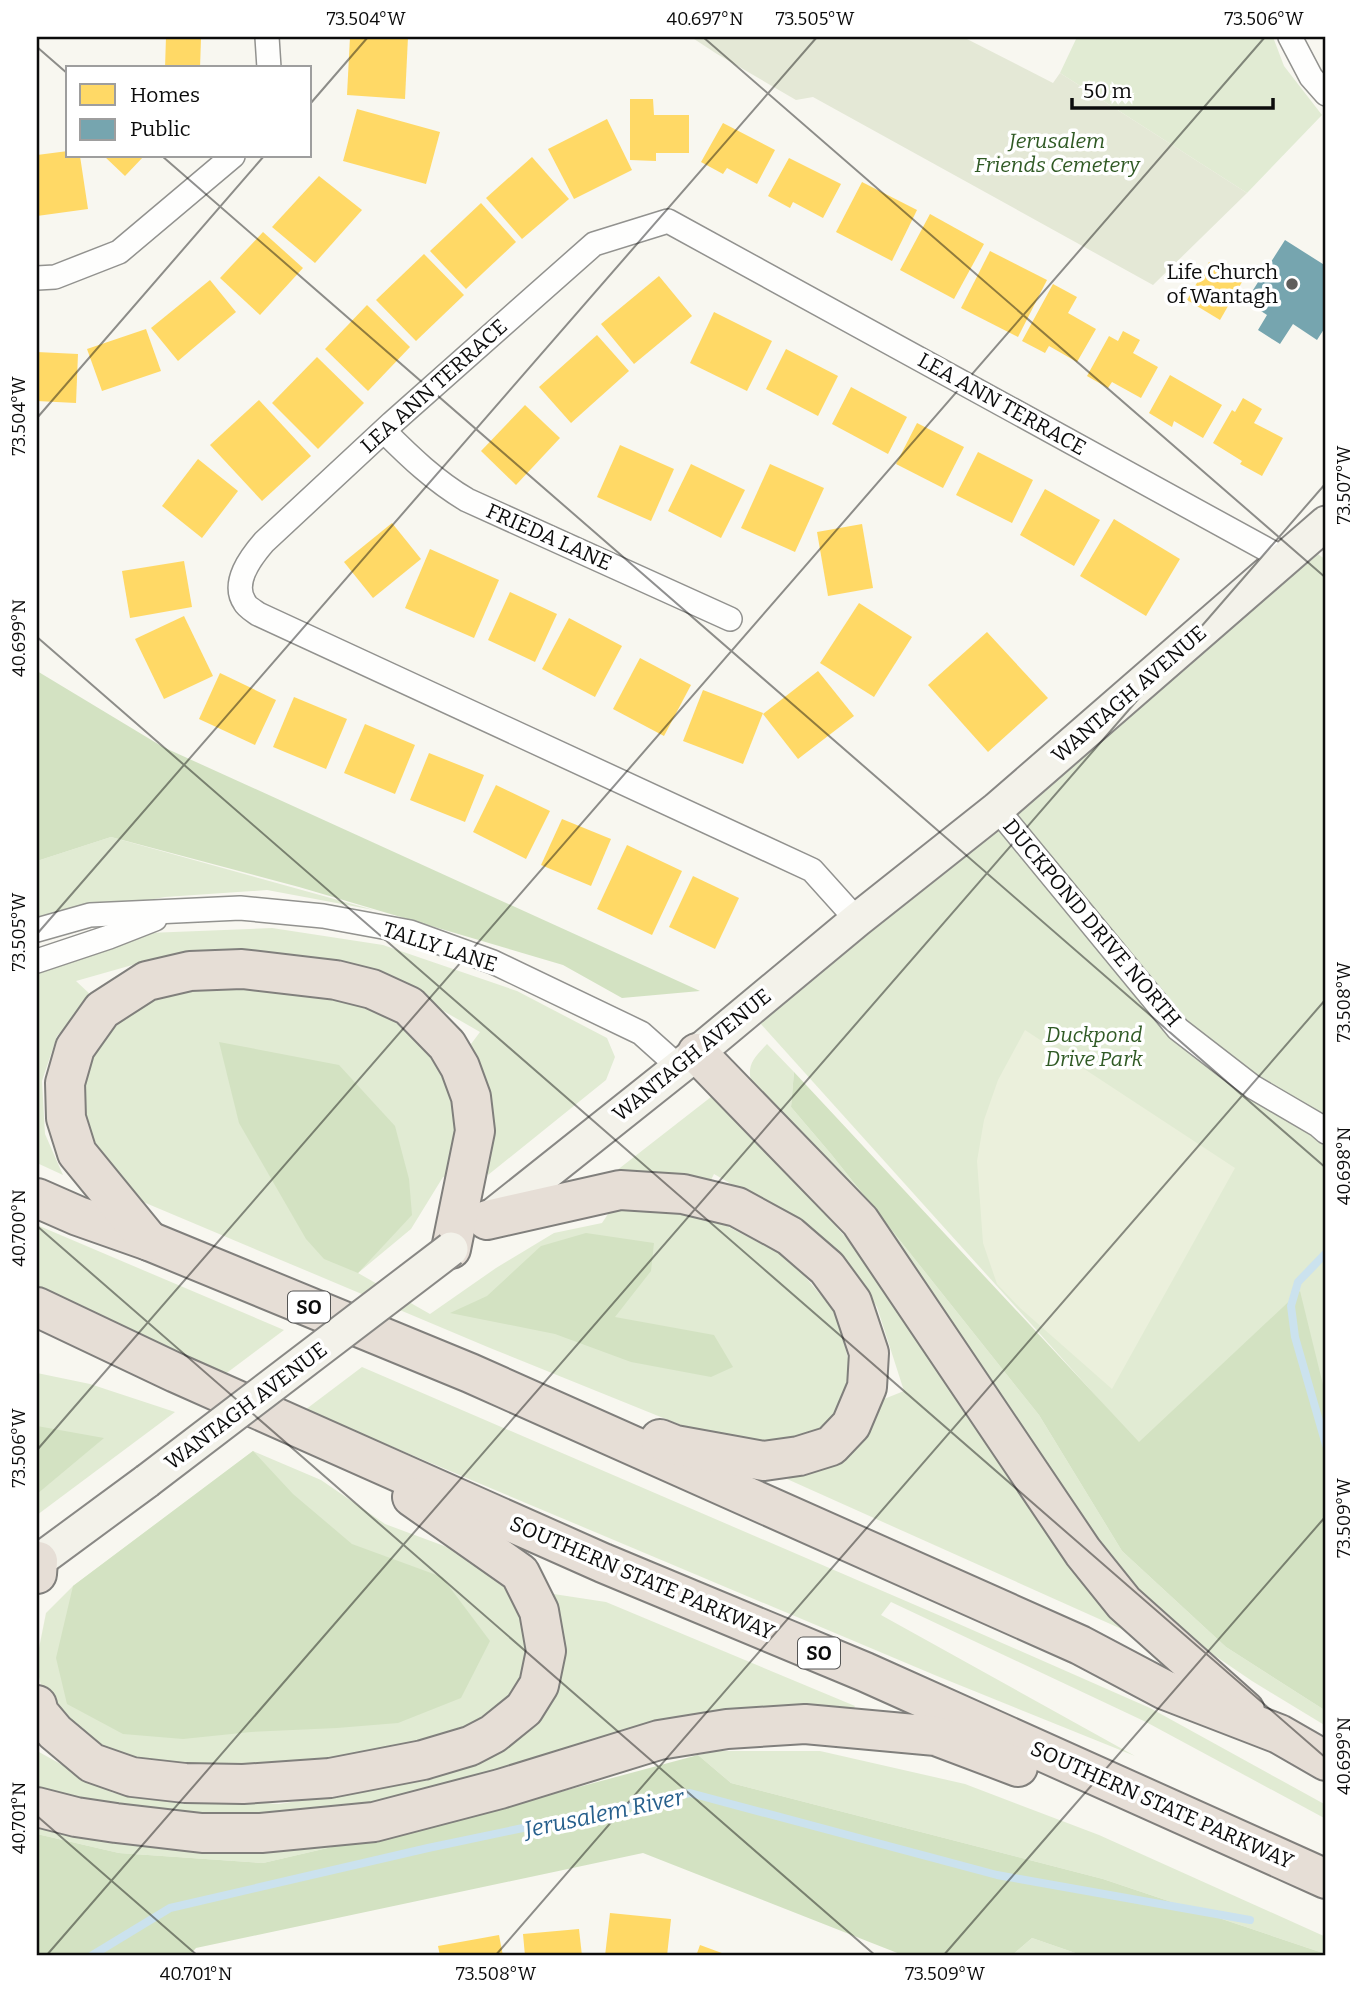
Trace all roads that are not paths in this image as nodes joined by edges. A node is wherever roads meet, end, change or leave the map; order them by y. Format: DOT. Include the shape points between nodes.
graph roads {
  1 [pos="267,37"];
  2 [pos="1290,37"];
  3 [pos="269,66"];
  4 [pos="1326,94"];
  5 [pos="231,158"];
  6 [pos="37,278"];
  7 [pos="384,431"];
  8 [pos="1326,523"];
  9 [pos="1284,559"];
  10 [pos="730,619"];
  11 [pos="997,809"];
  12 [pos="174,911"];
  13 [pos="857,920"];
  14 [pos="37,930"];
  15 [pos="37,961"];
  16 [pos="688,1060"];
  17 [pos="1326,1132"];
  18 [pos="37,1198"];
  19 [pos="487,1220"];
  20 [pos="149,1241"];
  21 [pos="451,1249"];
  22 [pos="37,1307"];
  23 [pos="37,1322"];
  24 [pos="176,1373"];
  25 [pos="470,1373"];
  26 [pos="310,1432"];
  27 [pos="37,1566"];
  28 [pos="37,1705"];
  29 [pos="1262,1727"];
  30 [pos="1326,1760"];
  31 [pos="37,1807"];
  32 [pos="1326,1879"];
  33 [pos="1326,1892"];
  1 -- 3 [label="street"];
  2 -- 4 [label="street" via="1311,78"];
  5 -- 6 [label="street" via="119,252 55,277"];
  7 -- 9 [label="street, LEA ANN TERRACE" via="594,244 668,221"];
  7 -- 10 [label="street, FRIEDA LANE" via="427,473 467,500"];
  7 -- 13 [label="street, LEA ANN TERRACE" via="252,556 241,581 245,604 258,614 812,870"];
  8 -- 9 [label="main road, WANTAGH AVENUE"];
  9 -- 11 [label="main road, WANTAGH AVENUE"];
  11 -- 13 [label="main road, WANTAGH AVENUE"];
  11 -- 17 [label="street, DUCKPOND DRIVE NORTH" via="1178,1029 1253,1087"];
  12 -- 14 [label="street, TALLY LANE" via="90,915"];
  12 -- 15 [label="street, TALLY LANE"];
  12 -- 16 [label="street, TALLY LANE" via="240,908 323,916 410,932 493,962"];
  13 -- 16 [label="main road, WANTAGH AVENUE"];
  16 -- 19 [label="main road, WANTAGH AVENUE"];
  16 -- 29 [label="highway" via="860,1221 1083,1552 1124,1603"];
  18 -- 20 [label="highway, SO"];
  19 -- 21 [label="main road, WANTAGH AVENUE"];
  19 -- 25 [label="highway" via="620,1190 684,1194 737,1207 790,1236 827,1268 852,1302 869,1353 867,1387 851,1425 831,1446 764,1461 675,1444"];
  20 -- 21 [label="highway" via="77,1153 66,1118 65,1083 75,1048 102,1010 147,981 190,971 242,969 372,989 409,1006 447,1045 471,1097 475,1131"];
  20 -- 25 [label="highway, SO"];
  21 -- 27 [label="main road, WANTAGH AVENUE, bridge"];
  22 -- 24 [label="highway, SOUTHERN STATE PARKWAY / SO"];
  23 -- 24 [label="highway"];
  24 -- 26 [label="highway, SOUTHERN STATE PARKWAY / SO"];
  25 -- 29 [label="highway, SO" via="1080,1645 1165,1690"];
  26 -- 28 [label="highway" via="520,1573 539,1611 546,1651 539,1685 524,1709 470,1746 423,1760 330,1778 243,1784 132,1777 92,1763 55,1732"];
  26 -- 32 [label="highway, SOUTHERN STATE PARKWAY / SO" via="603,1563 865,1672"];
  29 -- 30 [label="highway, SO"];
  31 -- 33 [label="highway" via="89,1819 202,1833 261,1833 374,1822 500,1790 659,1740 727,1729 805,1724 936,1736 1088,1794 1275,1878"];
}
